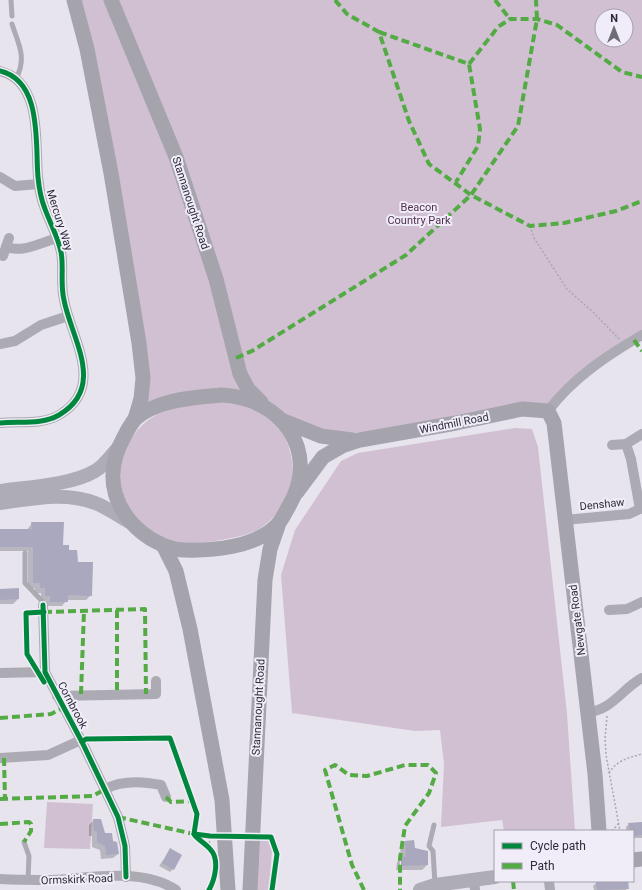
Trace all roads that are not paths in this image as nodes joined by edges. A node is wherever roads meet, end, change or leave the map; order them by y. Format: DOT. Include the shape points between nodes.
graph roads {
  1 [pos="11,0"];
  2 [pos="74,0"];
  3 [pos="111,0"];
  4 [pos="12,16"];
  5 [pos="12,24"];
  6 [pos="0,71"];
  7 [pos="16,79"];
  8 [pos="0,177"];
  9 [pos="39,184"];
  10 [pos="57,238"];
  11 [pos="6,247"];
  12 [pos="68,316"];
  13 [pos="642,335"];
  14 [pos="0,344"];
  15 [pos="265,406"];
  16 [pos="548,411"];
  17 [pos="135,419"];
  18 [pos="281,419"];
  19 [pos="0,423"];
  20 [pos="642,434"];
  21 [pos="360,440"];
  22 [pos="626,444"];
  23 [pos="612,445"];
  24 [pos="117,449"];
  25 [pos="0,491"];
  26 [pos="297,492"];
  27 [pos="0,503"];
  28 [pos="641,509"];
  29 [pos="565,520"];
  30 [pos="128,521"];
  31 [pos="278,526"];
  32 [pos="164,547"];
  33 [pos="25,553"];
  34 [pos="642,602"];
  35 [pos="43,606"];
  36 [pos="614,607"];
  37 [pos="0,672"];
  38 [pos="45,672"];
  39 [pos="642,678"];
  40 [pos="156,681"];
  41 [pos="57,696"];
  42 [pos="588,712"];
  43 [pos="81,740"];
  44 [pos="0,758"];
  45 [pos="105,789"];
  46 [pos="166,798"];
  47 [pos="434,825"];
  48 [pos="598,830"];
  49 [pos="24,842"];
  50 [pos="126,877"];
  51 [pos="494,877"];
  52 [pos="0,879"];
  53 [pos="28,880"];
  54 [pos="435,885"];
  55 [pos="475,885"];
  56 [pos="176,890"];
  57 [pos="228,890"];
  58 [pos="250,890"];
  59 [pos="420,890"];
  1 -- 4 [label="lane"];
  2 -- 17 [label="main road" via="87,49 111,174 139,343 143,378 141,399"];
  3 -- 15 [label="main road, Stannanought Road" via="176,158 216,279 240,374 248,389"];
  5 -- 7 [label="lane" via="22,59"];
  6 -- 7 [label="street"];
  7 -- 9 [label="street, Mercury Way" via="26,93 35,120"];
  8 -- 9 [label="street" via="16,186"];
  9 -- 10 [label="street, Mercury Way" via="44,209"];
  10 -- 11 [label="street" via="22,250"];
  10 -- 12 [label="street, Mercury Way" via="62,259 63,298"];
  12 -- 14 [label="street" via="41,325 15,342"];
  12 -- 19 [label="street, Mercury Way" via="84,366 84,378 74,401 64,412 48,420"];
  13 -- 16 [label="street" via="589,369 560,395"];
  15 -- 17 [label="main road" via="248,398 221,395 173,402"];
  15 -- 18 [label="main road"];
  16 -- 21 [label="main road, Windmill Road" via="522,409 456,424"];
  16 -- 29 [label="main road, Newgate Road" via="554,423"];
  17 -- 24 [label="main road"];
  18 -- 21 [label="main road, Windmill Road" via="331,439"];
  18 -- 26 [label="main road" via="291,433 299,458"];
  20 -- 22 [label="street"];
  21 -- 26 [label="main road, Windmill Road" via="329,453 317,464"];
  22 -- 23 [label="street"];
  22 -- 28 [label="street, Denshaw"];
  24 -- 25 [label="main road" via="104,464 84,476"];
  24 -- 30 [label="main road" via="114,468 115,493"];
  26 -- 31 [label="main road, Stannanought Road"];
  27 -- 30 [label="main road" via="54,496 81,499 96,503"];
  28 -- 29 [label="street, Denshaw" via="629,514"];
  29 -- 42 [label="main road, Newgate Road"];
  30 -- 32 [label="main road"];
  31 -- 32 [label="main road" via="249,542 229,546 184,550"];
  31 -- 58 [label="main road, Stannanought Road" via="270,549 265,580"];
  32 -- 57 [label="main road" via="176,571 190,629 220,792"];
  33 -- 35 [label="lane" via="25,583 42,601"];
  34 -- 36 [label="street" via="627,609"];
  35 -- 38 [label="street, Cornbrook"];
  37 -- 38 [label="street"];
  38 -- 41 [label="street, Cornbrook"];
  39 -- 42 [label="street" via="606,708"];
  40 -- 41 [label="street, Cornbrook" via="156,694"];
  41 -- 43 [label="street, Cornbrook"];
  42 -- 48 [label="main road, Newgate Road"];
  43 -- 44 [label="street, Cornbrook" via="52,754"];
  43 -- 45 [label="street, Cornbrook"];
  45 -- 46 [label="street" via="121,783 147,782 161,785"];
  45 -- 50 [label="street, Cornbrook" via="124,838"];
  47 -- 54 [label="lane" via="429,846 432,851"];
  49 -- 53 [label="lane" via="29,856"];
  50 -- 53 [label="street, Ormskirk Road"];
  50 -- 56 [label="street, Ormskirk Road" via="153,880"];
  51 -- 55 [label="main road"];
  52 -- 53 [label="street, Ormskirk Road"];
  54 -- 55 [label="main road"];
  54 -- 59 [label="main road"];
}
